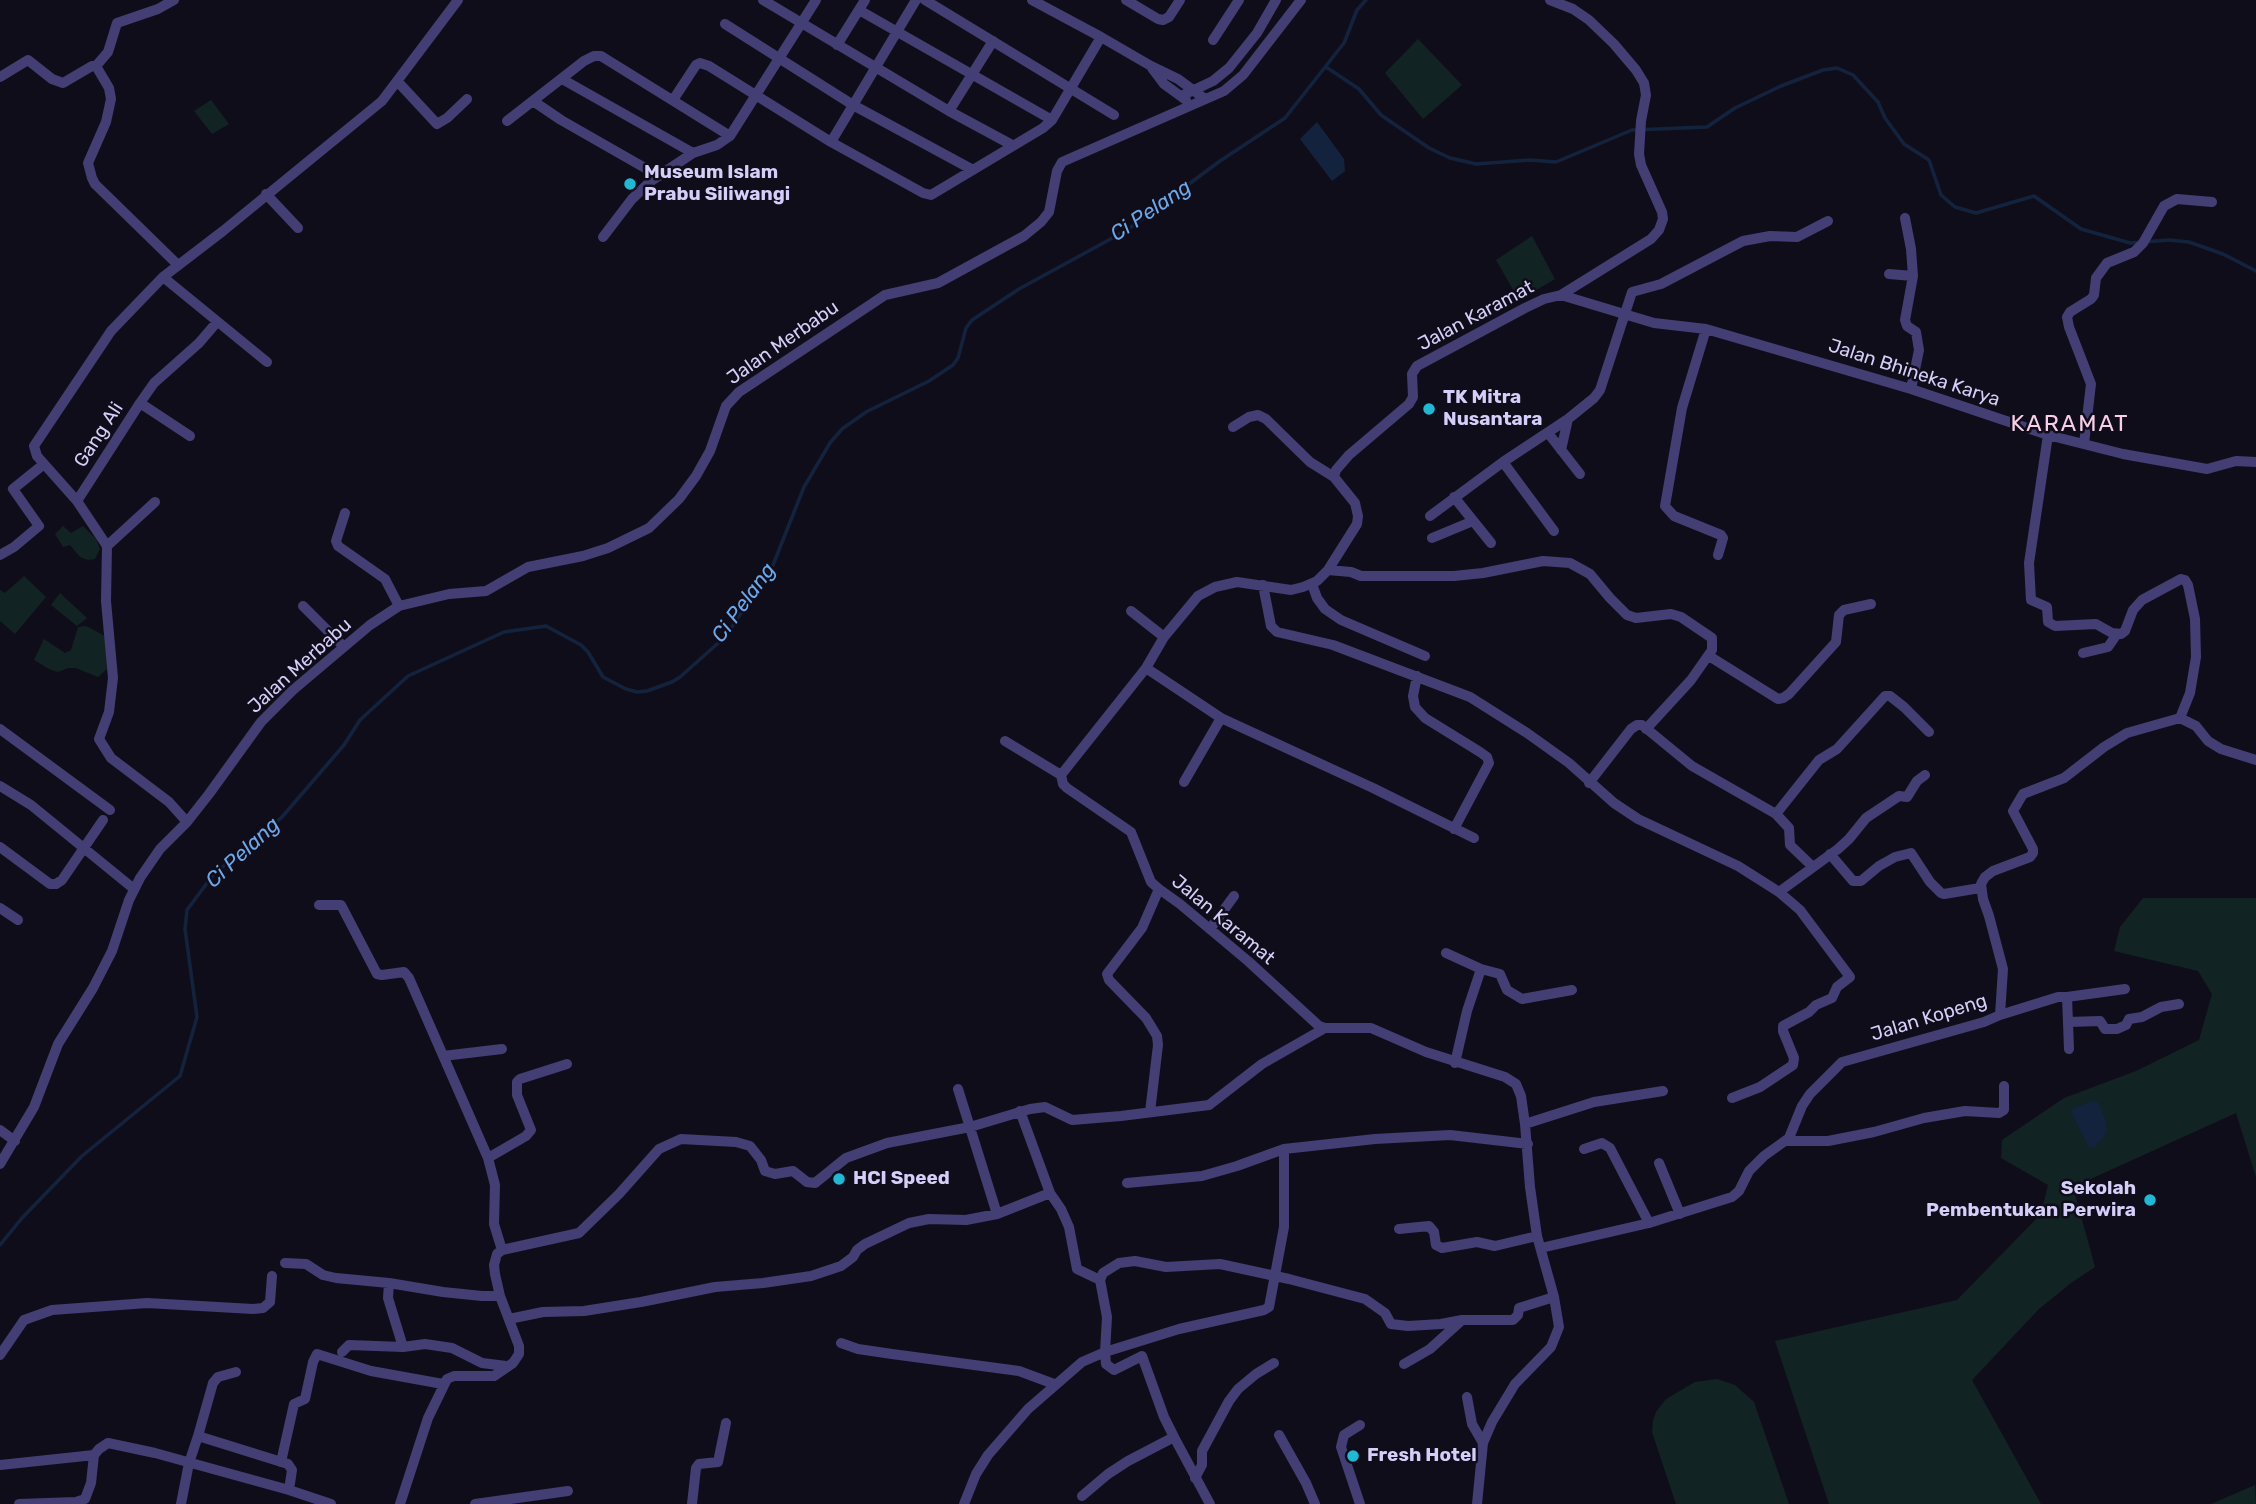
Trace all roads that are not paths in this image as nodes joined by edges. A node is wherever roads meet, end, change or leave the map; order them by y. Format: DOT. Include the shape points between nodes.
graph roads {
  1 [pos="174,0"];
  2 [pos="458,0"];
  3 [pos="763,0"];
  4 [pos="816,0"];
  5 [pos="865,0"];
  6 [pos="916,0"];
  7 [pos="925,0"];
  8 [pos="1032,0"];
  9 [pos="1126,0"];
  10 [pos="1180,0"];
  11 [pos="1239,0"];
  12 [pos="1276,0"];
  13 [pos="1301,0"];
  14 [pos="1550,0"];
  15 [pos="859,10"];
  16 [pos="725,24"];
  17 [pos="801,25"];
  18 [pos="897,32"];
  19 [pos="1101,37"];
  20 [pos="1213,40"];
  21 [pos="993,41"];
  22 [pos="837,45"];
  23 [pos="781,57"];
  24 [pos="96,66"];
  25 [pos="1151,66"];
  26 [pos="876,67"];
  27 [pos="972,75"];
  28 [pos="0,77"];
  29 [pos="562,79"];
  30 [pos="398,82"];
  31 [pos="1072,88"];
  32 [pos="1194,91"];
  33 [pos="757,96"];
  34 [pos="1181,96"];
  35 [pos="467,99"];
  36 [pos="1205,99"];
  37 [pos="673,100"];
  38 [pos="533,101"];
  39 [pos="1192,104"];
  40 [pos="853,105"];
  41 [pos="949,111"];
  42 [pos="1114,115"];
  43 [pos="1052,120"];
  44 [pos="507,121"];
  45 [pos="730,136"];
  46 [pos="831,142"];
  47 [pos="1013,145"];
  48 [pos="693,153"];
  49 [pos="973,170"];
  50 [pos="659,176"];
  51 [pos="266,194"];
  52 [pos="2212,202"];
  53 [pos="1905,218"];
  54 [pos="1828,221"];
  55 [pos="298,228"];
  56 [pos="603,237"];
  57 [pos="178,265"];
  58 [pos="1889,274"];
  59 [pos="1913,276"];
  60 [pos="163,277"];
  61 [pos="1562,295"];
  62 [pos="1623,314"];
  63 [pos="217,322"];
  64 [pos="1706,329"];
  65 [pos="268,362"];
  66 [pos="1910,389"];
  67 [pos="140,403"];
  68 [pos="1569,419"];
  69 [pos="1233,427"];
  70 [pos="1548,433"];
  71 [pos="2048,435"];
  72 [pos="190,436"];
  73 [pos="2084,444"];
  74 [pos="1561,450"];
  75 [pos="2256,462"];
  76 [pos="1503,463"];
  77 [pos="44,464"];
  78 [pos="1580,474"];
  79 [pos="1334,477"];
  80 [pos="1454,497"];
  81 [pos="77,501"];
  82 [pos="155,502"];
  83 [pos="345,513"];
  84 [pos="1430,516"];
  85 [pos="1473,521"];
  86 [pos="1554,531"];
  87 [pos="1432,538"];
  88 [pos="1491,542"];
  89 [pos="107,546"];
  90 [pos="0,555"];
  91 [pos="1718,555"];
  92 [pos="1328,570"];
  93 [pos="1312,584"];
  94 [pos="1263,585"];
  95 [pos="1871,604"];
  96 [pos="303,606"];
  97 [pos="400,606"];
  98 [pos="1131,611"];
  99 [pos="2117,634"];
  100 [pos="1164,637"];
  101 [pos="344,648"];
  102 [pos="2083,653"];
  103 [pos="1425,656"];
  104 [pos="1709,656"];
  105 [pos="1146,668"];
  106 [pos="1417,676"];
  107 [pos="1221,718"];
  108 [pos="2180,718"];
  109 [pos="0,729"];
  110 [pos="1646,729"];
  111 [pos="1929,732"];
  112 [pos="1005,741"];
  113 [pos="2256,760"];
  114 [pos="1061,775"];
  115 [pos="1925,775"];
  116 [pos="1184,782"];
  117 [pos="1589,783"];
  118 [pos="0,786"];
  119 [pos="110,810"];
  120 [pos="1776,814"];
  121 [pos="103,820"];
  122 [pos="187,822"];
  123 [pos="1454,829"];
  124 [pos="1474,838"];
  125 [pos="0,847"];
  126 [pos="85,847"];
  127 [pos="1830,854"];
  128 [pos="1813,867"];
  129 [pos="1980,888"];
  130 [pos="134,889"];
  131 [pos="1158,889"];
  132 [pos="1779,892"];
  133 [pos="1234,896"];
  134 [pos="319,905"];
  135 [pos="0,908"];
  136 [pos="18,920"];
  137 [pos="1210,929"];
  138 [pos="1446,953"];
  139 [pos="1480,969"];
  140 [pos="2125,989"];
  141 [pos="1572,990"];
  142 [pos="2067,997"];
  143 [pos="2179,1004"];
  144 [pos="2000,1015"];
  145 [pos="2069,1021"];
  146 [pos="1325,1028"];
  147 [pos="502,1049"];
  148 [pos="2069,1049"];
  149 [pos="443,1056"];
  150 [pos="567,1063"];
  151 [pos="1455,1063"];
  152 [pos="2004,1086"];
  153 [pos="958,1088"];
  154 [pos="1663,1091"];
  155 [pos="1732,1098"];
  156 [pos="1020,1111"];
  157 [pos="1150,1112"];
  158 [pos="1525,1124"];
  159 [pos="970,1127"];
  160 [pos="0,1130"];
  161 [pos="15,1141"];
  162 [pos="1786,1141"];
  163 [pos="1528,1144"];
  164 [pos="1284,1149"];
  165 [pos="1584,1149"];
  166 [pos="488,1158"];
  167 [pos="1660,1163"];
  168 [pos="0,1164"];
  169 [pos="1127,1184"];
  170 [pos="1050,1193"];
  171 [pos="997,1214"];
  172 [pos="1680,1214"];
  173 [pos="1649,1223"];
  174 [pos="1399,1229"];
  175 [pos="1537,1236"];
  176 [pos="1541,1248"];
  177 [pos="502,1250"];
  178 [pos="285,1263"];
  179 [pos="272,1276"];
  180 [pos="1274,1276"];
  181 [pos="1100,1280"];
  182 [pos="389,1283"];
  183 [pos="500,1296"];
  184 [pos="1555,1297"];
  185 [pos="509,1320"];
  186 [pos="1462,1320"];
  187 [pos="841,1343"];
  188 [pos="403,1347"];
  189 [pos="342,1352"];
  190 [pos="1105,1352"];
  191 [pos="0,1355"];
  192 [pos="1275,1363"];
  193 [pos="1404,1364"];
  194 [pos="506,1366"];
  195 [pos="236,1372"];
  196 [pos="443,1384"];
  197 [pos="1054,1384"];
  198 [pos="1467,1397"];
  199 [pos="726,1423"];
  200 [pos="1360,1425"];
  201 [pos="1279,1435"];
  202 [pos="198,1436"];
  203 [pos="1174,1437"];
  204 [pos="1482,1443"];
  205 [pos="94,1455"];
  206 [pos="189,1462"];
  207 [pos="281,1462"];
  208 [pos="0,1465"];
  209 [pos="1195,1478"];
  210 [pos="289,1490"];
  211 [pos="568,1491"];
  212 [pos="1083,1496"];
  213 [pos="19,1504"];
  214 [pos="181,1504"];
  215 [pos="331,1504"];
  216 [pos="400,1504"];
  217 [pos="475,1504"];
  218 [pos="692,1504"];
  219 [pos="964,1504"];
  220 [pos="1210,1504"];
  221 [pos="1315,1504"];
  222 [pos="1360,1504"];
  223 [pos="1477,1504"];
  1 -- 24 [label="street" via="116,24 107,52"];
  2 -- 30 [label="street"];
  3 -- 17 [label="street"];
  4 -- 17 [label="street"];
  5 -- 15 [label="street"];
  6 -- 18 [label="street"];
  7 -- 21 [label="street"];
  8 -- 19 [label="street"];
  9 -- 10 [label="street" via="1163,20"];
  11 -- 20 [label="street"];
  12 -- 32 [label="street" via="1238,59"];
  13 -- 36 [label="street, Jalan Merbabu" via="1243,75"];
  14 -- 61 [label="street" via="1589,20 1644,83 1641,165 1663,219 1651,239"];
  15 -- 18 [label="street"];
  15 -- 22 [label="street"];
  16 -- 23 [label="street"];
  17 -- 22 [label="street"];
  17 -- 23 [label="street"];
  18 -- 26 [label="street"];
  18 -- 27 [label="street"];
  19 -- 25 [label="street"];
  19 -- 31 [label="street"];
  21 -- 27 [label="street"];
  21 -- 31 [label="street"];
  22 -- 26 [label="street"];
  23 -- 33 [label="street"];
  23 -- 40 [label="street"];
  24 -- 28 [label="street" via="60,84 26,60"];
  24 -- 57 [label="street" via="111,99 88,163 92,178"];
  25 -- 32 [label="street"];
  25 -- 34 [label="street" via="1164,84"];
  26 -- 40 [label="street"];
  26 -- 41 [label="street"];
  27 -- 41 [label="street"];
  27 -- 43 [label="street"];
  29 -- 37 [label="street" via="584,61 601,56"];
  29 -- 38 [label="street"];
  29 -- 48 [label="street"];
  30 -- 35 [label="street" via="437,124"];
  30 -- 51 [label="street" via="382,101"];
  31 -- 42 [label="street"];
  31 -- 43 [label="street"];
  32 -- 34 [label="street"];
  32 -- 36 [label="street"];
  33 -- 37 [label="street" via="700,63"];
  33 -- 45 [label="street"];
  33 -- 46 [label="street"];
  34 -- 39 [label="street"];
  36 -- 39 [label="street, Jalan Merbabu"];
  37 -- 45 [label="street"];
  38 -- 44 [label="street"];
  38 -- 50 [label="street"];
  39 -- 97 [label="street, Jalan Merbabu" via="1066,159 1057,171 1049,212 1024,236 938,283 885,295 740,392 726,406 696,476 649,528 608,548 528,567 485,591"];
  40 -- 46 [label="street"];
  40 -- 49 [label="street"];
  41 -- 47 [label="street"];
  43 -- 47 [label="street"];
  45 -- 48 [label="street"];
  46 -- 49 [label="street" via="927,195"];
  47 -- 49 [label="street"];
  48 -- 50 [label="street"];
  50 -- 56 [label="street" via="632,199"];
  51 -- 55 [label="street"];
  51 -- 57 [label="street"];
  52 -- 73 [label="street" via="2177,199 2164,206 2143,243 2107,263 2096,278 2094,295 2067,317 2091,384"];
  53 -- 59 [label="street"];
  54 -- 62 [label="street" via="1797,237 1770,236 1734,244 1661,284 1632,292"];
  57 -- 60 [label="street"];
  58 -- 59 [label="street"];
  59 -- 66 [label="street" via="1905,320 1918,335 1919,350"];
  60 -- 63 [label="street"];
  60 -- 77 [label="street" via="111,331 36,443 35,453"];
  61 -- 62 [label="street, Jalan Bhineka Karya"];
  61 -- 79 [label="street, Jalan Karamat" via="1534,303 1417,366 1412,374 1412,401 1340,464"];
  62 -- 64 [label="street, Jalan Bhineka Karya"];
  62 -- 68 [label="street" via="1600,390"];
  63 -- 65 [label="street"];
  63 -- 67 [label="street" via="154,383"];
  64 -- 66 [label="street, Jalan Bhineka Karya"];
  64 -- 91 [label="street" via="1682,408 1665,502 1674,516 1721,535"];
  66 -- 71 [label="street, Jalan Bhineka Karya"];
  67 -- 72 [label="street, Gang Ali"];
  67 -- 81 [label="street, Gang Ali"];
  68 -- 70 [label="street"];
  68 -- 74 [label="street"];
  69 -- 79 [label="street" via="1258,415 1310,462"];
  70 -- 74 [label="street"];
  70 -- 76 [label="street"];
  71 -- 73 [label="street, Jalan Bhineka Karya"];
  71 -- 99 [label="street" via="2029,563 2031,600 2047,607 2051,625 2096,624"];
  73 -- 75 [label="street, Jalan Bhineka Karya" via="2197,468"];
  74 -- 78 [label="street"];
  76 -- 80 [label="street"];
  76 -- 86 [label="street"];
  77 -- 81 [label="street"];
  77 -- 90 [label="street" via="13,490 39,526"];
  79 -- 92 [label="street" via="1356,503 1359,516"];
  80 -- 84 [label="street"];
  80 -- 85 [label="street"];
  81 -- 89 [label="street"];
  82 -- 89 [label="street"];
  83 -- 97 [label="street" via="338,546 385,579"];
  85 -- 87 [label="street"];
  85 -- 88 [label="street"];
  89 -- 122 [label="street" via="113,678 110,712 99,739 111,758 169,802"];
  92 -- 93 [label="street"];
  92 -- 104 [label="street" via="1361,576 1454,576 1543,561 1570,563 1590,574 1627,615 1681,617 1712,638"];
  93 -- 94 [label="street" via="1291,590"];
  93 -- 103 [label="street" via="1325,609 1341,620"];
  94 -- 100 [label="street" via="1225,583 1206,591"];
  94 -- 106 [label="street" via="1271,626 1277,632 1333,645"];
  95 -- 104 [label="street" via="1839,615 1836,642 1783,698"];
  96 -- 101 [label="street"];
  97 -- 101 [label="street, Jalan Merbabu"];
  98 -- 100 [label="street"];
  99 -- 102 [label="street" via="2108,646"];
  99 -- 108 [label="street" via="2125,631 2142,600 2182,579 2187,582 2196,657"];
  100 -- 105 [label="street"];
  101 -- 122 [label="street, Jalan Merbabu" via="268,714"];
  104 -- 110 [label="street"];
  105 -- 107 [label="street"];
  105 -- 114 [label="street"];
  106 -- 117 [label="street" via="1480,703 1569,763"];
  106 -- 123 [label="street" via="1415,707 1487,757 1489,763"];
  107 -- 116 [label="street"];
  107 -- 123 [label="street"];
  108 -- 113 [label="street" via="2196,726 2208,741"];
  108 -- 129 [label="street" via="2127,733 2064,778 2020,797 2013,814 2033,853 1985,877"];
  109 -- 119 [label="street"];
  110 -- 117 [label="street" via="1634,726"];
  110 -- 120 [label="street" via="1692,766"];
  111 -- 120 [label="street" via="1904,707 1885,696 1837,749 1819,760"];
  112 -- 114 [label="street, Jalan Karamat"];
  114 -- 131 [label="street, Jalan Karamat" via="1067,788 1131,832"];
  115 -- 127 [label="street" via="1907,797 1899,796 1867,818"];
  117 -- 132 [label="street" via="1638,819 1715,853"];
  118 -- 126 [label="street"];
  120 -- 128 [label="street" via="1789,828 1790,845"];
  121 -- 126 [label="street"];
  122 -- 130 [label="street, Jalan Merbabu" via="160,849"];
  123 -- 124 [label="street"];
  125 -- 126 [label="street" via="50,884 62,880"];
  126 -- 130 [label="street"];
  127 -- 128 [label="street"];
  127 -- 129 [label="street" via="1853,881 1861,881 1888,860 1911,853 1941,893"];
  128 -- 132 [label="street"];
  129 -- 144 [label="street, Jalan Kopeng" via="2003,969"];
  130 -- 161 [label="street, Jalan Merbabu" via="112,951 58,1044 34,1107"];
  131 -- 137 [label="street, Jalan Karamat"];
  131 -- 157 [label="street" via="1142,928 1107,974 1157,1036"];
  132 -- 155 [label="street" via="1800,910 1850,977 1832,998 1783,1026 1793,1065 1760,1087"];
  133 -- 137 [label="street"];
  134 -- 149 [label="street" via="341,905 377,974 408,975"];
  135 -- 136 [label="street"];
  137 -- 146 [label="street, Jalan Karamat" via="1308,1018"];
  138 -- 139 [label="street"];
  139 -- 141 [label="street" via="1502,976 1507,990 1522,999"];
  139 -- 151 [label="street"];
  140 -- 142 [label="street"];
  142 -- 144 [label="street"];
  142 -- 145 [label="street"];
  143 -- 145 [label="street" via="2130,1019 2118,1029 2105,1029 2100,1021"];
  144 -- 162 [label="street, Jalan Kopeng" via="1842,1062 1810,1094"];
  145 -- 148 [label="street"];
  146 -- 151 [label="street" via="1371,1028"];
  146 -- 157 [label="street" via="1273,1057 1209,1105"];
  147 -- 149 [label="street"];
  149 -- 166 [label="street"];
  150 -- 166 [label="street" via="517,1082 517,1095 531,1130"];
  151 -- 158 [label="street" via="1516,1084"];
  152 -- 162 [label="street" via="2004,1110 1999,1113 1965,1111 1828,1141"];
  153 -- 159 [label="street"];
  154 -- 158 [label="street" via="1594,1102"];
  156 -- 157 [label="street" via="1045,1107 1072,1120"];
  156 -- 159 [label="street"];
  156 -- 170 [label="street"];
  158 -- 163 [label="street"];
  159 -- 171 [label="street"];
  159 -- 177 [label="street" via="887,1143 840,1161 810,1184 793,1171 765,1171 750,1146 681,1139 659,1149 579,1233"];
  160 -- 161 [label="street"];
  161 -- 168 [label="street, Jalan Merbabu"];
  162 -- 172 [label="street, Jalan Kopeng" via="1749,1171 1736,1195"];
  163 -- 164 [label="street" via="1438,1135"];
  163 -- 175 [label="street"];
  164 -- 169 [label="street" via="1202,1176"];
  164 -- 180 [label="street" via="1284,1227"];
  165 -- 173 [label="street" via="1602,1143 1610,1148"];
  166 -- 177 [label="street" via="495,1185 494,1224"];
  167 -- 172 [label="street"];
  170 -- 171 [label="street"];
  170 -- 181 [label="street" via="1069,1227 1077,1269"];
  171 -- 185 [label="street" via="965,1220 919,1220 865,1244 841,1266 811,1276"];
  172 -- 173 [label="street, Jalan Kopeng"];
  173 -- 176 [label="street, Jalan Kopeng"];
  174 -- 175 [label="street" via="1429,1226 1436,1245 1442,1248 1477,1242 1495,1246"];
  175 -- 176 [label="street"];
  176 -- 184 [label="street"];
  177 -- 183 [label="street" via="494,1265"];
  178 -- 182 [label="street" via="306,1264 329,1277"];
  179 -- 191 [label="street" via="270,1302 263,1308 147,1303 52,1310 24,1320"];
  180 -- 181 [label="street" via="1220,1264 1166,1267 1128,1261 1110,1268"];
  180 -- 186 [label="street" via="1365,1299 1393,1325"];
  180 -- 190 [label="street" via="1272,1300 1264,1310"];
  181 -- 190 [label="street" via="1107,1317"];
  182 -- 183 [label="street"];
  182 -- 188 [label="street" via="388,1298"];
  183 -- 185 [label="street"];
  184 -- 186 [label="street" via="1519,1308 1513,1320"];
  184 -- 204 [label="street" via="1559,1327 1554,1342 1511,1389"];
  185 -- 194 [label="street" via="519,1354"];
  186 -- 193 [label="street" via="1430,1349"];
  187 -- 197 [label="street" via="1019,1371"];
  188 -- 189 [label="street" via="349,1345"];
  188 -- 194 [label="street" via="452,1348 489,1365"];
  190 -- 197 [label="street" via="1082,1362"];
  190 -- 203 [label="street" via="1106,1364 1114,1370 1142,1356"];
  192 -- 209 [label="street" via="1256,1374 1229,1401 1202,1451 1202,1465"];
  194 -- 196 [label="street" via="494,1376 454,1376"];
  195 -- 202 [label="street" via="213,1383"];
  196 -- 207 [label="street" via="371,1371 317,1354 305,1399 294,1404"];
  196 -- 216 [label="street"];
  197 -- 219 [label="street" via="988,1455"];
  198 -- 204 [label="street" via="1472,1424"];
  199 -- 218 [label="street" via="718,1462 696,1468"];
  200 -- 222 [label="street" via="1344,1435 1341,1443"];
  201 -- 221 [label="street"];
  202 -- 206 [label="street"];
  202 -- 207 [label="street"];
  203 -- 209 [label="street"];
  203 -- 212 [label="street" via="1128,1461"];
  204 -- 223 [label="street"];
  205 -- 206 [label="street" via="103,1445 114,1444"];
  205 -- 208 [label="street"];
  205 -- 213 [label="street" via="85,1499"];
  206 -- 210 [label="street"];
  206 -- 214 [label="street"];
  207 -- 210 [label="street" via="291,1467"];
  209 -- 220 [label="street"];
  210 -- 215 [label="street"];
  211 -- 217 [label="street"];
}
